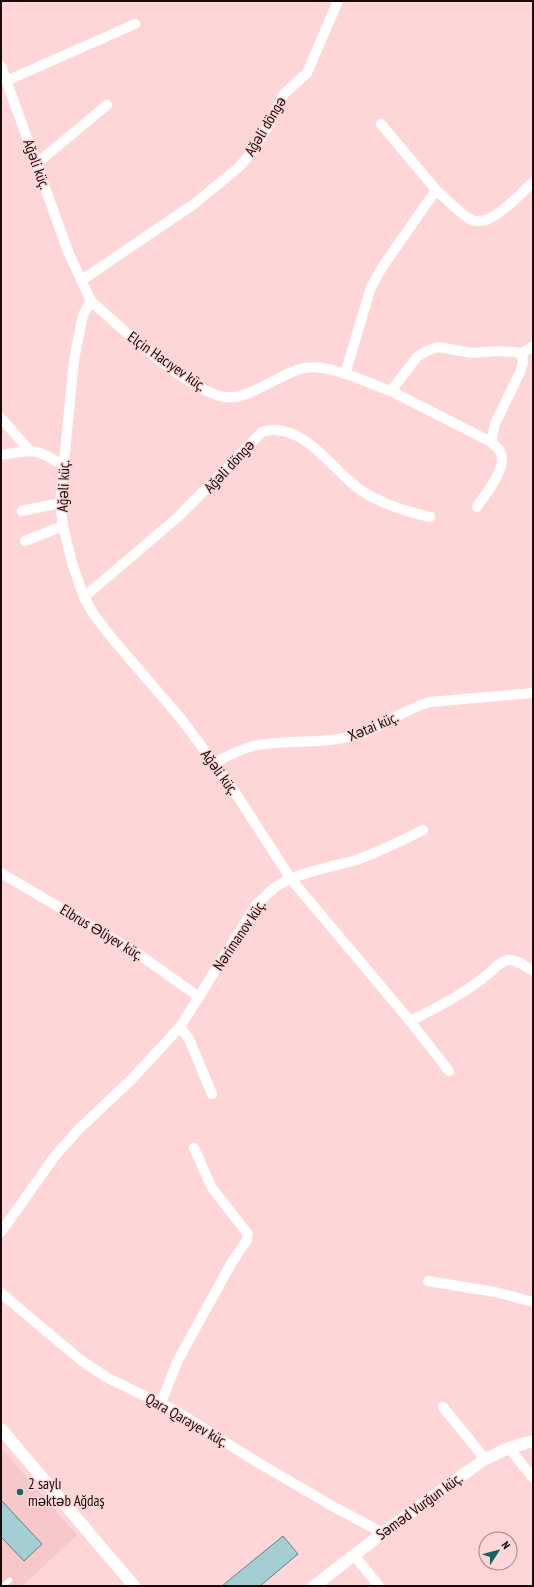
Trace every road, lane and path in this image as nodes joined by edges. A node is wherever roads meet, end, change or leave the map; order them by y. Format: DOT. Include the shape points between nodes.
graph roads {
  1 [pos="338,1"];
  2 [pos="135,24"];
  3 [pos="1,66"];
  4 [pos="6,81"];
  5 [pos="107,105"];
  6 [pos="381,124"];
  7 [pos="36,164"];
  8 [pos="533,182"];
  9 [pos="436,190"];
  10 [pos="82,280"];
  11 [pos="91,301"];
  12 [pos="533,346"];
  13 [pos="522,354"];
  14 [pos="345,374"];
  15 [pos="391,392"];
  16 [pos="1,418"];
  17 [pos="491,442"];
  18 [pos="28,450"];
  19 [pos="1,455"];
  20 [pos="63,465"];
  21 [pos="60,503"];
  22 [pos="477,507"];
  23 [pos="22,511"];
  24 [pos="430,517"];
  25 [pos="63,526"];
  26 [pos="25,541"];
  27 [pos="84,597"];
  28 [pos="533,693"];
  29 [pos="214,763"];
  30 [pos="423,830"];
  31 [pos="1,873"];
  32 [pos="291,879"];
  33 [pos="533,971"];
  34 [pos="198,996"];
  35 [pos="410,1021"];
  36 [pos="180,1027"];
  37 [pos="449,1071"];
  38 [pos="212,1094"];
  39 [pos="194,1148"];
  40 [pos="1,1232"];
  41 [pos="428,1281"];
  42 [pos="1,1293"];
  43 [pos="533,1302"];
  44 [pos="161,1404"];
  45 [pos="443,1407"];
  46 [pos="1,1429"];
  47 [pos="533,1441"];
  48 [pos="510,1448"];
  49 [pos="485,1459"];
  50 [pos="533,1478"];
  51 [pos="383,1532"];
  52 [pos="354,1555"];
  53 [pos="10,1580"];
  54 [pos="4,1586"];
  55 [pos="134,1586"];
  56 [pos="314,1586"];
  57 [pos="379,1586"];
  1 -- 10 [label="street, Ağəli döngə" via="307,73 284,94 267,128 239,167 194,204"];
  2 -- 4 [label="street"];
  3 -- 4 [label="street, Ağəli küç."];
  4 -- 7 [label="street, Ağəli küç."];
  5 -- 7 [label="street"];
  6 -- 9 [label="street"];
  7 -- 10 [label="street, Ağəli küç." via="69,254"];
  8 -- 9 [label="street" via="492,219 481,222 472,220"];
  9 -- 14 [label="street" via="371,287"];
  10 -- 11 [label="street, Ağəli küç."];
  11 -- 14 [label="street, Elçin Hacıyev küç." via="169,366 192,382 224,397 237,397 303,368 319,367"];
  11 -- 20 [label="street, Ağəli küç." via="79,328"];
  12 -- 13 [label="street"];
  13 -- 15 [label="street" via="498,351 472,353 438,347 417,357"];
  13 -- 17 [label="street" via="520,372 495,424"];
  14 -- 15 [label="street, Elçin Hacıyev küç."];
  15 -- 17 [label="street, Elçin Hacıyev küç."];
  16 -- 18 [label="street"];
  17 -- 22 [label="street" via="500,452 500,471"];
  18 -- 19 [label="street"];
  18 -- 20 [label="street" via="40,451"];
  20 -- 21 [label="street, Ağəli küç."];
  21 -- 23 [label="street"];
  21 -- 25 [label="street, Ağəli küç."];
  24 -- 27 [label="street, Ağəli döngə" via="388,504 363,491 308,443 288,432 276,429 262,432 178,517"];
  25 -- 26 [label="street"];
  25 -- 27 [label="street, Ağəli küç."];
  27 -- 29 [label="street, Ağəli küç." via="112,638 163,696"];
  28 -- 29 [label="street, Xətai küç." via="430,702 418,705 358,735 336,740 253,746 233,752"];
  29 -- 32 [label="street, Ağəli küç."];
  30 -- 32 [label="street, Nərimanov küç." via="357,859"];
  31 -- 34 [label="street, Elbrus Əliyev küç." via="138,953"];
  32 -- 34 [label="street, Nərimanov küç." via="274,888 256,905"];
  32 -- 35 [label="street"];
  33 -- 35 [label="street" via="510,960 503,962 453,999"];
  34 -- 36 [label="street, Nərimanov küç."];
  35 -- 37 [label="street"];
  36 -- 38 [label="street" via="189,1039"];
  36 -- 40 [label="street, Nərimanov küç." via="55,1156"];
  39 -- 44 [label="street" via="212,1188 248,1234 247,1240 232,1262 178,1360"];
  41 -- 43 [label="street"];
  42 -- 44 [label="street, Qara Qarayev küç." via="82,1361 108,1378"];
  44 -- 51 [label="street, Qara Qarayev küç." via="184,1415 334,1507"];
  45 -- 49 [label="street"];
  46 -- 55 [label="street"];
  47 -- 48 [label="street, Səməd Vurğun küç."];
  48 -- 49 [label="street, Səməd Vurğun küç."];
  48 -- 50 [label="street"];
  49 -- 51 [label="street, Səməd Vurğun küç."];
  51 -- 52 [label="street, Səməd Vurğun küç."];
  52 -- 56 [label="street, Səməd Vurğun küç."];
  52 -- 57 [label="street"];
  53 -- 54 [label="lane"];
}
